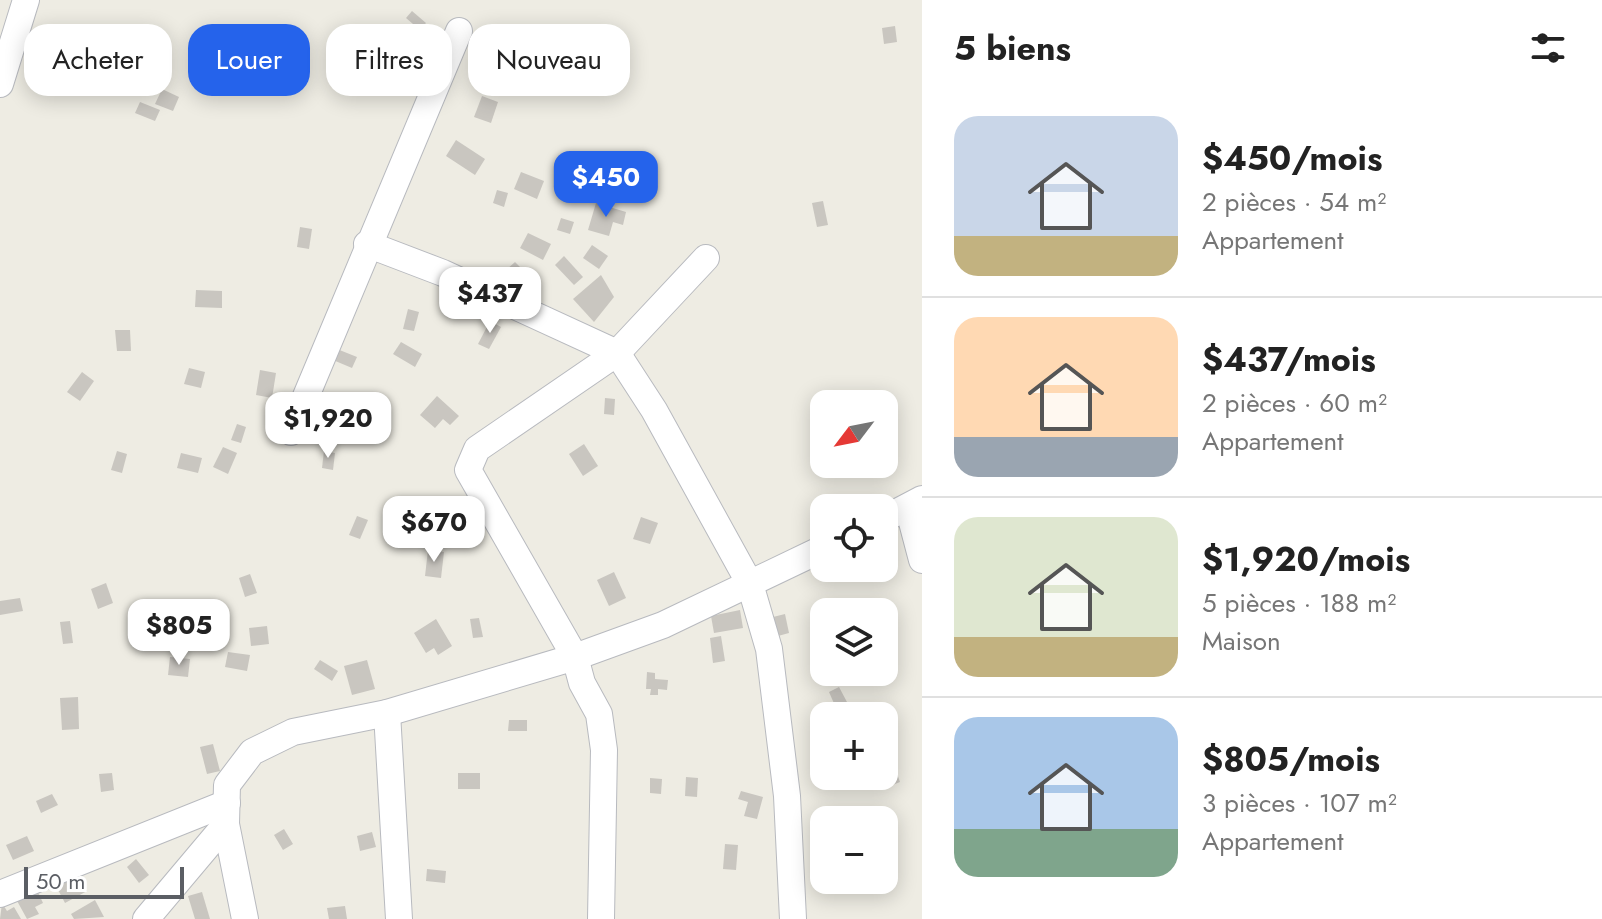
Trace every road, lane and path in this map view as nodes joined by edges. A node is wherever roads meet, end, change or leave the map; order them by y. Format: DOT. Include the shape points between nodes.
graph roads {
  1 [pos="26,0"];
  2 [pos="459,31"];
  3 [pos="0,84"];
  4 [pos="367,244"];
  5 [pos="706,258"];
  6 [pos="617,353"];
  7 [pos="291,432"];
  8 [pos="915,503"];
  9 [pos="810,555"];
  10 [pos="922,560"];
  11 [pos="750,584"];
  12 [pos="575,657"];
  13 [pos="387,713"];
  14 [pos="227,814"];
  15 [pos="0,894"];
  16 [pos="146,919"];
  17 [pos="245,919"];
  18 [pos="399,919"];
  19 [pos="601,919"];
  20 [pos="793,919"];
  1 -- 3 [label="street"];
  2 -- 4 [label="street"];
  4 -- 6 [label="street"];
  4 -- 7 [label="street"];
  5 -- 6 [label="street"];
  6 -- 11 [label="street"];
  6 -- 12 [label="street" via="477,449 468,470"];
  8 -- 10 [label="street"];
  9 -- 11 [label="street"];
  11 -- 12 [label="street" via="663,625"];
  11 -- 20 [label="street" via="769,649 787,796"];
  12 -- 13 [label="street"];
  12 -- 19 [label="street" via="599,714 604,750"];
  13 -- 14 [label="street" via="293,732 252,752 227,785"];
  13 -- 18 [label="street"];
  14 -- 15 [label="street"];
  14 -- 16 [label="street"];
  14 -- 17 [label="street"];
}
